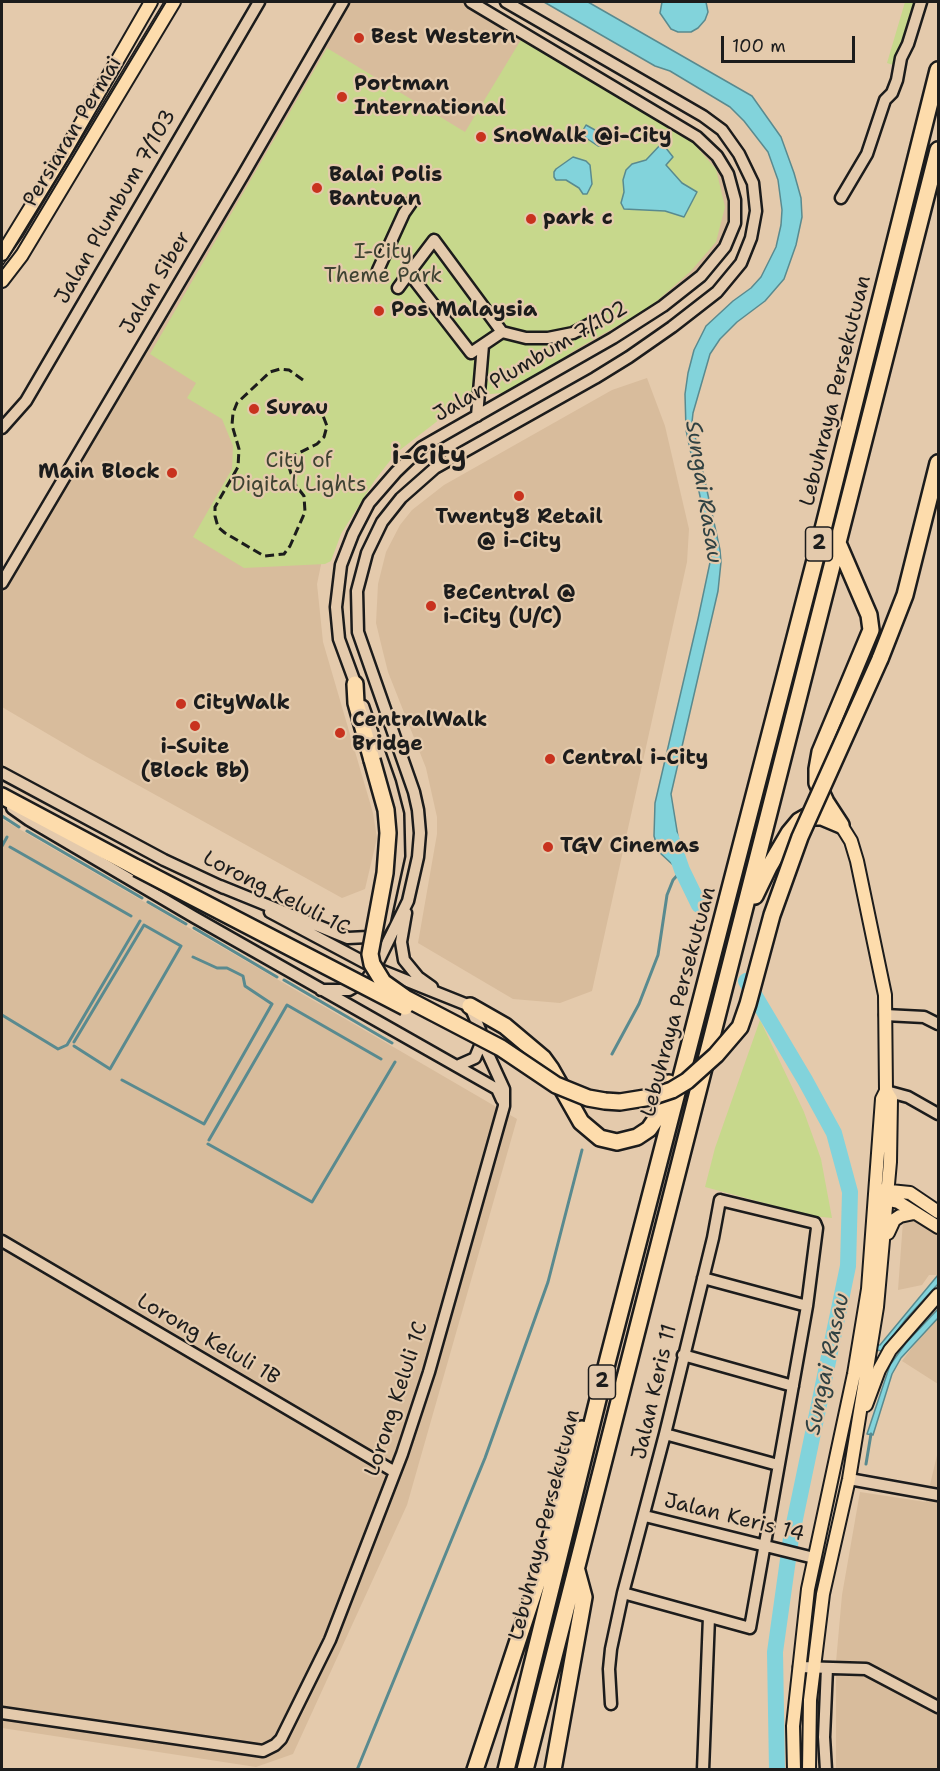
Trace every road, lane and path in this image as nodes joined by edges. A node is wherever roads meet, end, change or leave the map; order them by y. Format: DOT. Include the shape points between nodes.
graph roads {
  1 [pos="151,2"];
  2 [pos="166,2"];
  3 [pos="174,2"];
  4 [pos="259,2"];
  5 [pos="343,2"];
  6 [pos="471,2"];
  7 [pos="506,2"];
  8 [pos="921,2"];
  9 [pos="162,21"];
  10 [pos="939,70"];
  11 [pos="939,150"];
  12 [pos="841,198"];
  13 [pos="411,203"];
  14 [pos="2,254"];
  15 [pos="378,270"];
  16 [pos="409,273"];
  17 [pos="2,281"];
  18 [pos="398,288"];
  19 [pos="663,306"];
  20 [pos="680,320"];
  21 [pos="594,322"];
  22 [pos="502,332"];
  23 [pos="483,345"];
  24 [pos="477,416"];
  25 [pos="2,428"];
  26 [pos="939,463"];
  27 [pos="838,543"];
  28 [pos="2,583"];
  29 [pos="355,684"];
  30 [pos="2,773"];
  31 [pos="2,798"];
  32 [pos="841,825"];
  33 [pos="220,885"];
  34 [pos="408,901"];
  35 [pos="742,923"];
  36 [pos="375,968"];
  37 [pos="321,990"];
  38 [pos="447,998"];
  39 [pos="470,1006"];
  40 [pos="885,1015"];
  41 [pos="697,1017"];
  42 [pos="939,1024"];
  43 [pos="482,1041"];
  44 [pos="456,1066"];
  45 [pos="536,1073"];
  46 [pos="886,1091"];
  47 [pos="504,1106"];
  48 [pos="939,1114"];
  49 [pos="890,1162"];
  50 [pos="910,1193"];
  51 [pos="882,1194"];
  52 [pos="939,1212"];
  53 [pos="914,1213"];
  54 [pos="939,1227"];
  55 [pos="2,1241"];
  56 [pos="884,1242"];
  57 [pos="703,1278"];
  58 [pos="939,1295"];
  59 [pos="807,1306"];
  60 [pos="683,1355"];
  61 [pos="608,1359"];
  62 [pos="793,1386"];
  63 [pos="856,1432"];
  64 [pos="665,1434"];
  65 [pos="778,1465"];
  66 [pos="395,1472"];
  67 [pos="849,1479"];
  68 [pos="939,1495"];
  69 [pos="645,1516"];
  70 [pos="768,1547"];
  71 [pos="814,1558"];
  72 [pos="576,1568"];
  73 [pos="622,1593"];
  74 [pos="709,1617"];
  75 [pos="799,1667"];
  76 [pos="820,1668"];
  77 [pos="611,1704"];
  78 [pos="939,1707"];
  79 [pos="2,1713"];
  80 [pos="475,1770"];
  81 [pos="506,1770"];
  82 [pos="525,1770"];
  83 [pos="553,1770"];
  84 [pos="703,1770"];
  85 [pos="794,1770"];
  86 [pos="808,1770"];
  87 [pos="826,1770"];
  1 -- 14 [label="main road, Persiaran Permai"];
  2 -- 9 [label="main road"];
  3 -- 9 [label="main road, Persiaran Permai"];
  4 -- 25 [label="street, Jalan Plumbum 7/103" via="26,400"];
  5 -- 28 [label="street, Jalan Siber"];
  6 -- 19 [label="street, Jalan Plumbum 7/102" via="697,137 717,156 728,174 735,200 735,223 725,247 700,276"];
  7 -- 20 [label="street, Jalan Plumbum 7/102" via="703,116 722,130 739,154 753,183 756,211 751,238 741,262 717,292"];
  8 -- 12 [label="street" via="872,143"];
  9 -- 17 [label="main road, Persiaran Permai" via="22,255"];
  10 -- 41 [label="highway, Lebuhraya Persekutuan / 2"];
  11 -- 27 [label="highway, Lebuhraya Persekutuan / 2"];
  13 -- 15 [label="street"];
  16 -- 18 [label="street"];
  16 -- 22 [label="street" via="434,240"];
  16 -- 23 [label="street" via="471,353"];
  19 -- 20 [label="street"];
  19 -- 24 [label="street, Jalan Plumbum 7/102"];
  20 -- 34 [label="street, Jalan Plumbum 7/102" via="595,378 435,468 401,498 382,522 367,553 357,591 358,632 418,810 418,857"];
  21 -- 22 [label="street" via="573,333 548,338"];
  22 -- 23 [label="street"];
  23 -- 24 [label="street"];
  24 -- 29 [label="street, Jalan Plumbum 7/102" via="413,455 369,503 353,534 341,565 336,607 339,639"];
  26 -- 45 [label="highway, bridge" via="905,596 793,855 740,1027 687,1082 651,1097 620,1102 588,1098"];
  27 -- 32 [label="highway" via="869,615 871,630 820,752 817,768 817,783"];
  27 -- 35 [label="highway, Lebuhraya Persekutuan / 2"];
  29 -- 33 [label="street, Jalan Plumbum 7/102" via="398,814 399,856 385,920 378,932 348,938"];
  29 -- 45 [label="highway, bridge" via="356,703 386,810 388,833 370,954 376,973 407,999 501,1047"];
  30 -- 33 [label="street, Lorong Keluli 1C" via="164,860"];
  31 -- 37 [label="street" via="29,820"];
  31 -- 45 [label="highway, bridge"];
  32 -- 35 [label="highway" via="822,817 799,821 769,867"];
  32 -- 40 [label="main road" via="857,861 885,995"];
  33 -- 36 [label="street, Lorong Keluli 1C"];
  34 -- 36 [label="street, Jalan Plumbum 7/102"];
  34 -- 38 [label="street" via="401,942 404,960 418,977"];
  35 -- 72 [label="highway, Lebuhraya Persekutuan / 2"];
  36 -- 37 [label="street" via="366,980 349,990"];
  36 -- 38 [label="street, Lorong Keluli 1C"];
  37 -- 44 [label="street"];
  38 -- 39 [label="street, Lorong Keluli 1C"];
  39 -- 41 [label="highway" via="505,1026 543,1058 581,1122 600,1138 616,1142 637,1137 649,1129 660,1113 674,1066"];
  39 -- 43 [label="street"];
  40 -- 42 [label="street" via="924,1017"];
  40 -- 46 [label="main road"];
  41 -- 61 [label="highway, Lebuhraya Persekutuan / 2"];
  43 -- 44 [label="street" via="475,1058"];
  43 -- 47 [label="street" via="504,1089"];
  44 -- 47 [label="street" via="497,1089"];
  46 -- 48 [label="street" via="908,1096"];
  46 -- 49 [label="main road" via="891,1099"];
  46 -- 51 [label="main road" via="882,1099"];
  47 -- 66 [label="street, Lorong Keluli 1C" via="429,1372"];
  49 -- 50 [label="main road" via="896,1177"];
  49 -- 51 [label="main road"];
  50 -- 51 [label="main road"];
  50 -- 52 [label="main road"];
  51 -- 53 [label="main road"];
  51 -- 56 [label="main road"];
  51 -- 71 [label="main road" via="854,1374"];
  53 -- 54 [label="main road"];
  53 -- 56 [label="main road" via="894,1220"];
  55 -- 66 [label="street, Lorong Keluli 1B"];
  56 -- 63 [label="main road"];
  57 -- 59 [label="street"];
  57 -- 59 [label="street, Jalan Keris 11" via="721,1199 816,1223"];
  57 -- 60 [label="street, Jalan Keris 11"];
  58 -- 63 [label="main road" via="890,1350"];
  59 -- 62 [label="street"];
  60 -- 62 [label="street"];
  60 -- 64 [label="street, Jalan Keris 11"];
  61 -- 80 [label="highway" via="574,1452 542,1568"];
  61 -- 81 [label="highway, Lebuhraya Persekutuan / 2"];
  62 -- 65 [label="street"];
  63 -- 67 [label="main road"];
  64 -- 65 [label="street"];
  64 -- 69 [label="street, Jalan Keris 11"];
  65 -- 70 [label="street"];
  66 -- 79 [label="street, Lorong Keluli 1C" via="330,1640 281,1739 270,1748 262,1750"];
  67 -- 68 [label="street"];
  67 -- 76 [label="main road" via="823,1594"];
  69 -- 70 [label="street, Jalan Keris 14"];
  69 -- 73 [label="street, Jalan Keris 11"];
  70 -- 71 [label="street, Jalan Keris 14"];
  70 -- 74 [label="street" via="750,1628"];
  71 -- 75 [label="main road"];
  72 -- 82 [label="highway, Lebuhraya Persekutuan / 2"];
  72 -- 83 [label="highway" via="584,1597"];
  73 -- 74 [label="street"];
  73 -- 77 [label="street, Jalan Keris 11" via="609,1669"];
  74 -- 84 [label="street"];
  75 -- 76 [label="street"];
  75 -- 85 [label="main road" via="793,1726"];
  76 -- 78 [label="street" via="866,1669"];
  76 -- 86 [label="main road" via="808,1726"];
  76 -- 87 [label="street"];
}
